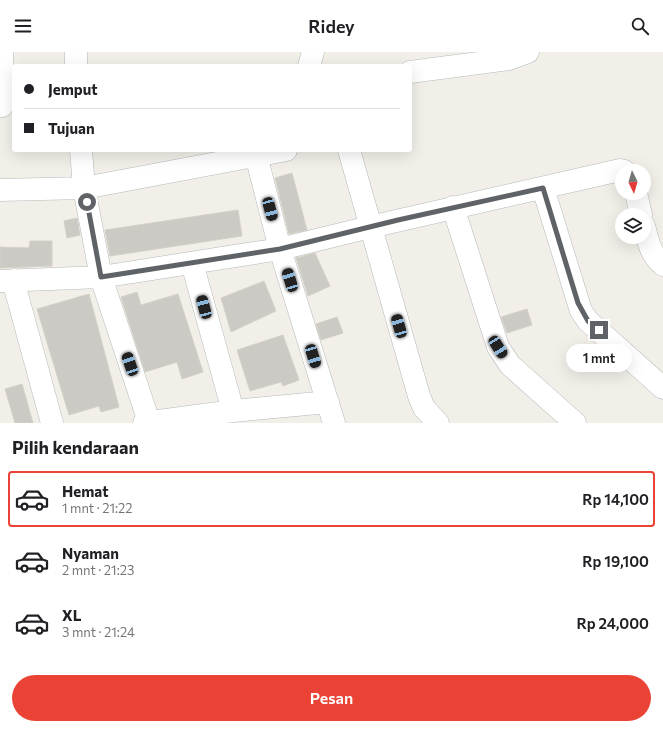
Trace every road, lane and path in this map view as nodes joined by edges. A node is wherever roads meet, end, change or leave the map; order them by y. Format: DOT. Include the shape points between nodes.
graph roads {
  1 [pos="2,52"];
  2 [pos="76,52"];
  3 [pos="313,52"];
  4 [pos="528,52"];
  5 [pos="76,64"];
  6 [pos="310,64"];
  7 [pos="412,72"];
  8 [pos="5,106"];
  9 [pos="81,152"];
  10 [pos="274,152"];
  11 [pos="350,152"];
  12 [pos="256,155"];
  13 [pos="615,171"];
  14 [pos="84,188"];
  15 [pos="543,188"];
  16 [pos="0,190"];
  17 [pos="453,207"];
  18 [pos="370,227"];
  19 [pos="649,244"];
  20 [pos="280,249"];
  21 [pos="192,263"];
  22 [pos="663,266"];
  23 [pos="101,277"];
  24 [pos="7,280"];
  25 [pos="663,388"];
  26 [pos="328,402"];
  27 [pos="233,411"];
  28 [pos="147,422"];
  29 [pos="52,423"];
  30 [pos="334,423"];
  31 [pos="438,423"];
  32 [pos="575,423"];
  1 -- 8 [label="street"];
  2 -- 5 [label="street"];
  3 -- 6 [label="street"];
  4 -- 7 [label="street" via="509,59"];
  9 -- 14 [label="street"];
  10 -- 12 [label="street"];
  11 -- 18 [label="street"];
  12 -- 14 [label="street"];
  12 -- 20 [label="street"];
  13 -- 15 [label="street"];
  14 -- 16 [label="street"];
  14 -- 23 [label="street"];
  15 -- 17 [label="street"];
  15 -- 25 [label="street" via="581,311 588,321"];
  17 -- 18 [label="street"];
  17 -- 32 [label="street" via="498,347 510,365"];
  18 -- 20 [label="street"];
  18 -- 31 [label="street" via="419,396 424,408"];
  19 -- 22 [label="street" via="656,259"];
  20 -- 21 [label="street"];
  20 -- 26 [label="street"];
  21 -- 23 [label="street"];
  21 -- 27 [label="street"];
  23 -- 24 [label="street"];
  23 -- 28 [label="street"];
  24 -- 29 [label="street"];
  26 -- 27 [label="street"];
  26 -- 30 [label="street"];
  27 -- 28 [label="street"];
}
